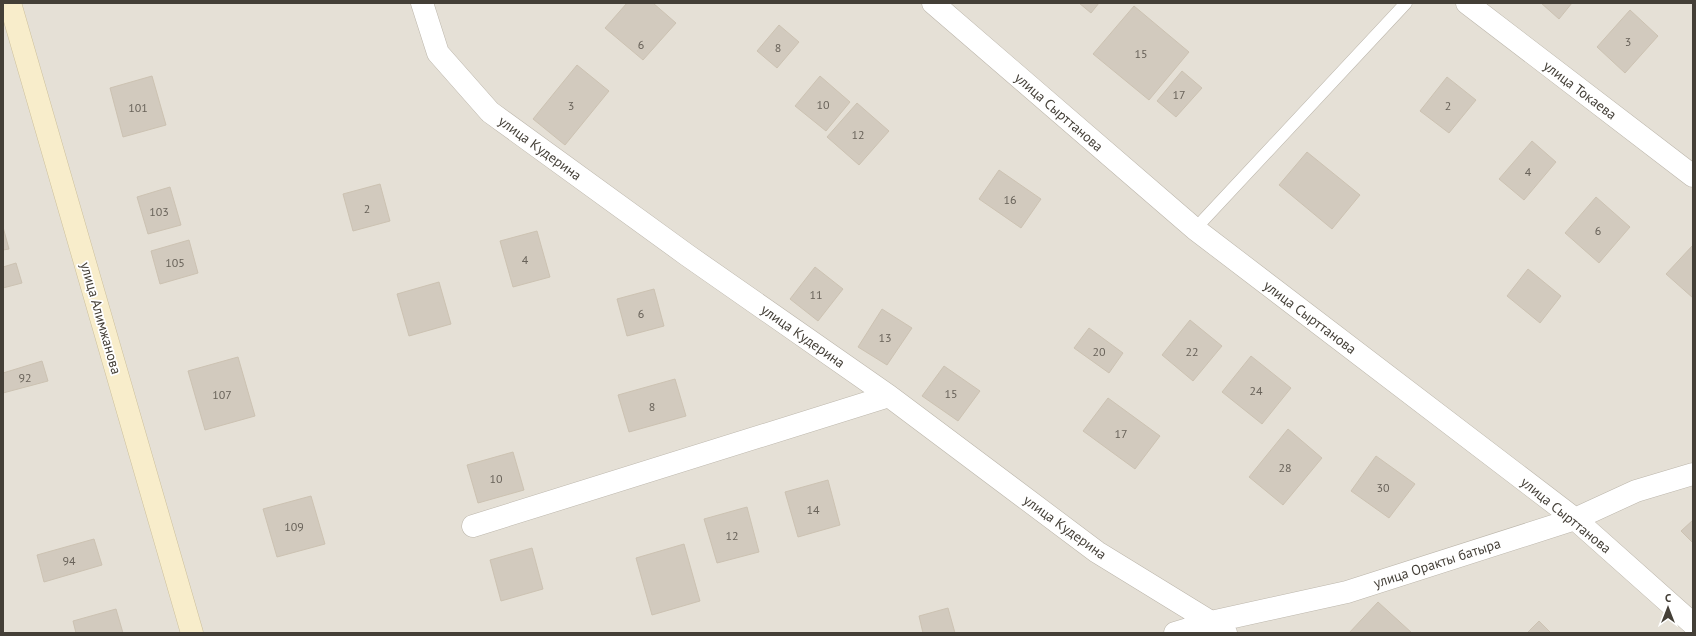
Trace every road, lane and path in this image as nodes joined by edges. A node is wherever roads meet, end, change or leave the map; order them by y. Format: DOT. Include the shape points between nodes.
graph roads {
  1 [pos="10,3"];
  2 [pos="422,3"];
  3 [pos="933,3"];
  4 [pos="1406,3"];
  5 [pos="1467,3"];
  6 [pos="1693,176"];
  7 [pos="1195,229"];
  8 [pos="889,396"];
  9 [pos="1693,474"];
  10 [pos="1575,519"];
  11 [pos="473,526"];
  12 [pos="1693,624"];
  13 [pos="1219,627"];
  14 [pos="192,633"];
  15 [pos="1175,633"];
  1 -- 14 [label="street, улица Алимжанова"];
  2 -- 8 [label="street, улица Кудерина" via="438,53 490,112 687,255"];
  3 -- 7 [label="street, улица Сырттанова"];
  4 -- 7 [label="lane"];
  5 -- 6 [label="street, улица Токаева"];
  7 -- 10 [label="street, улица Сырттанова"];
  8 -- 11 [label="street"];
  8 -- 13 [label="street, улица Кудерина" via="1097,552"];
  9 -- 10 [label="street, улица Оракты батыра" via="1636,492"];
  10 -- 12 [label="street, улица Сырттанова"];
  10 -- 13 [label="street, улица Оракты батыра" via="1347,592"];
  13 -- 15 [label="street, улица Оракты батыра"];
}
